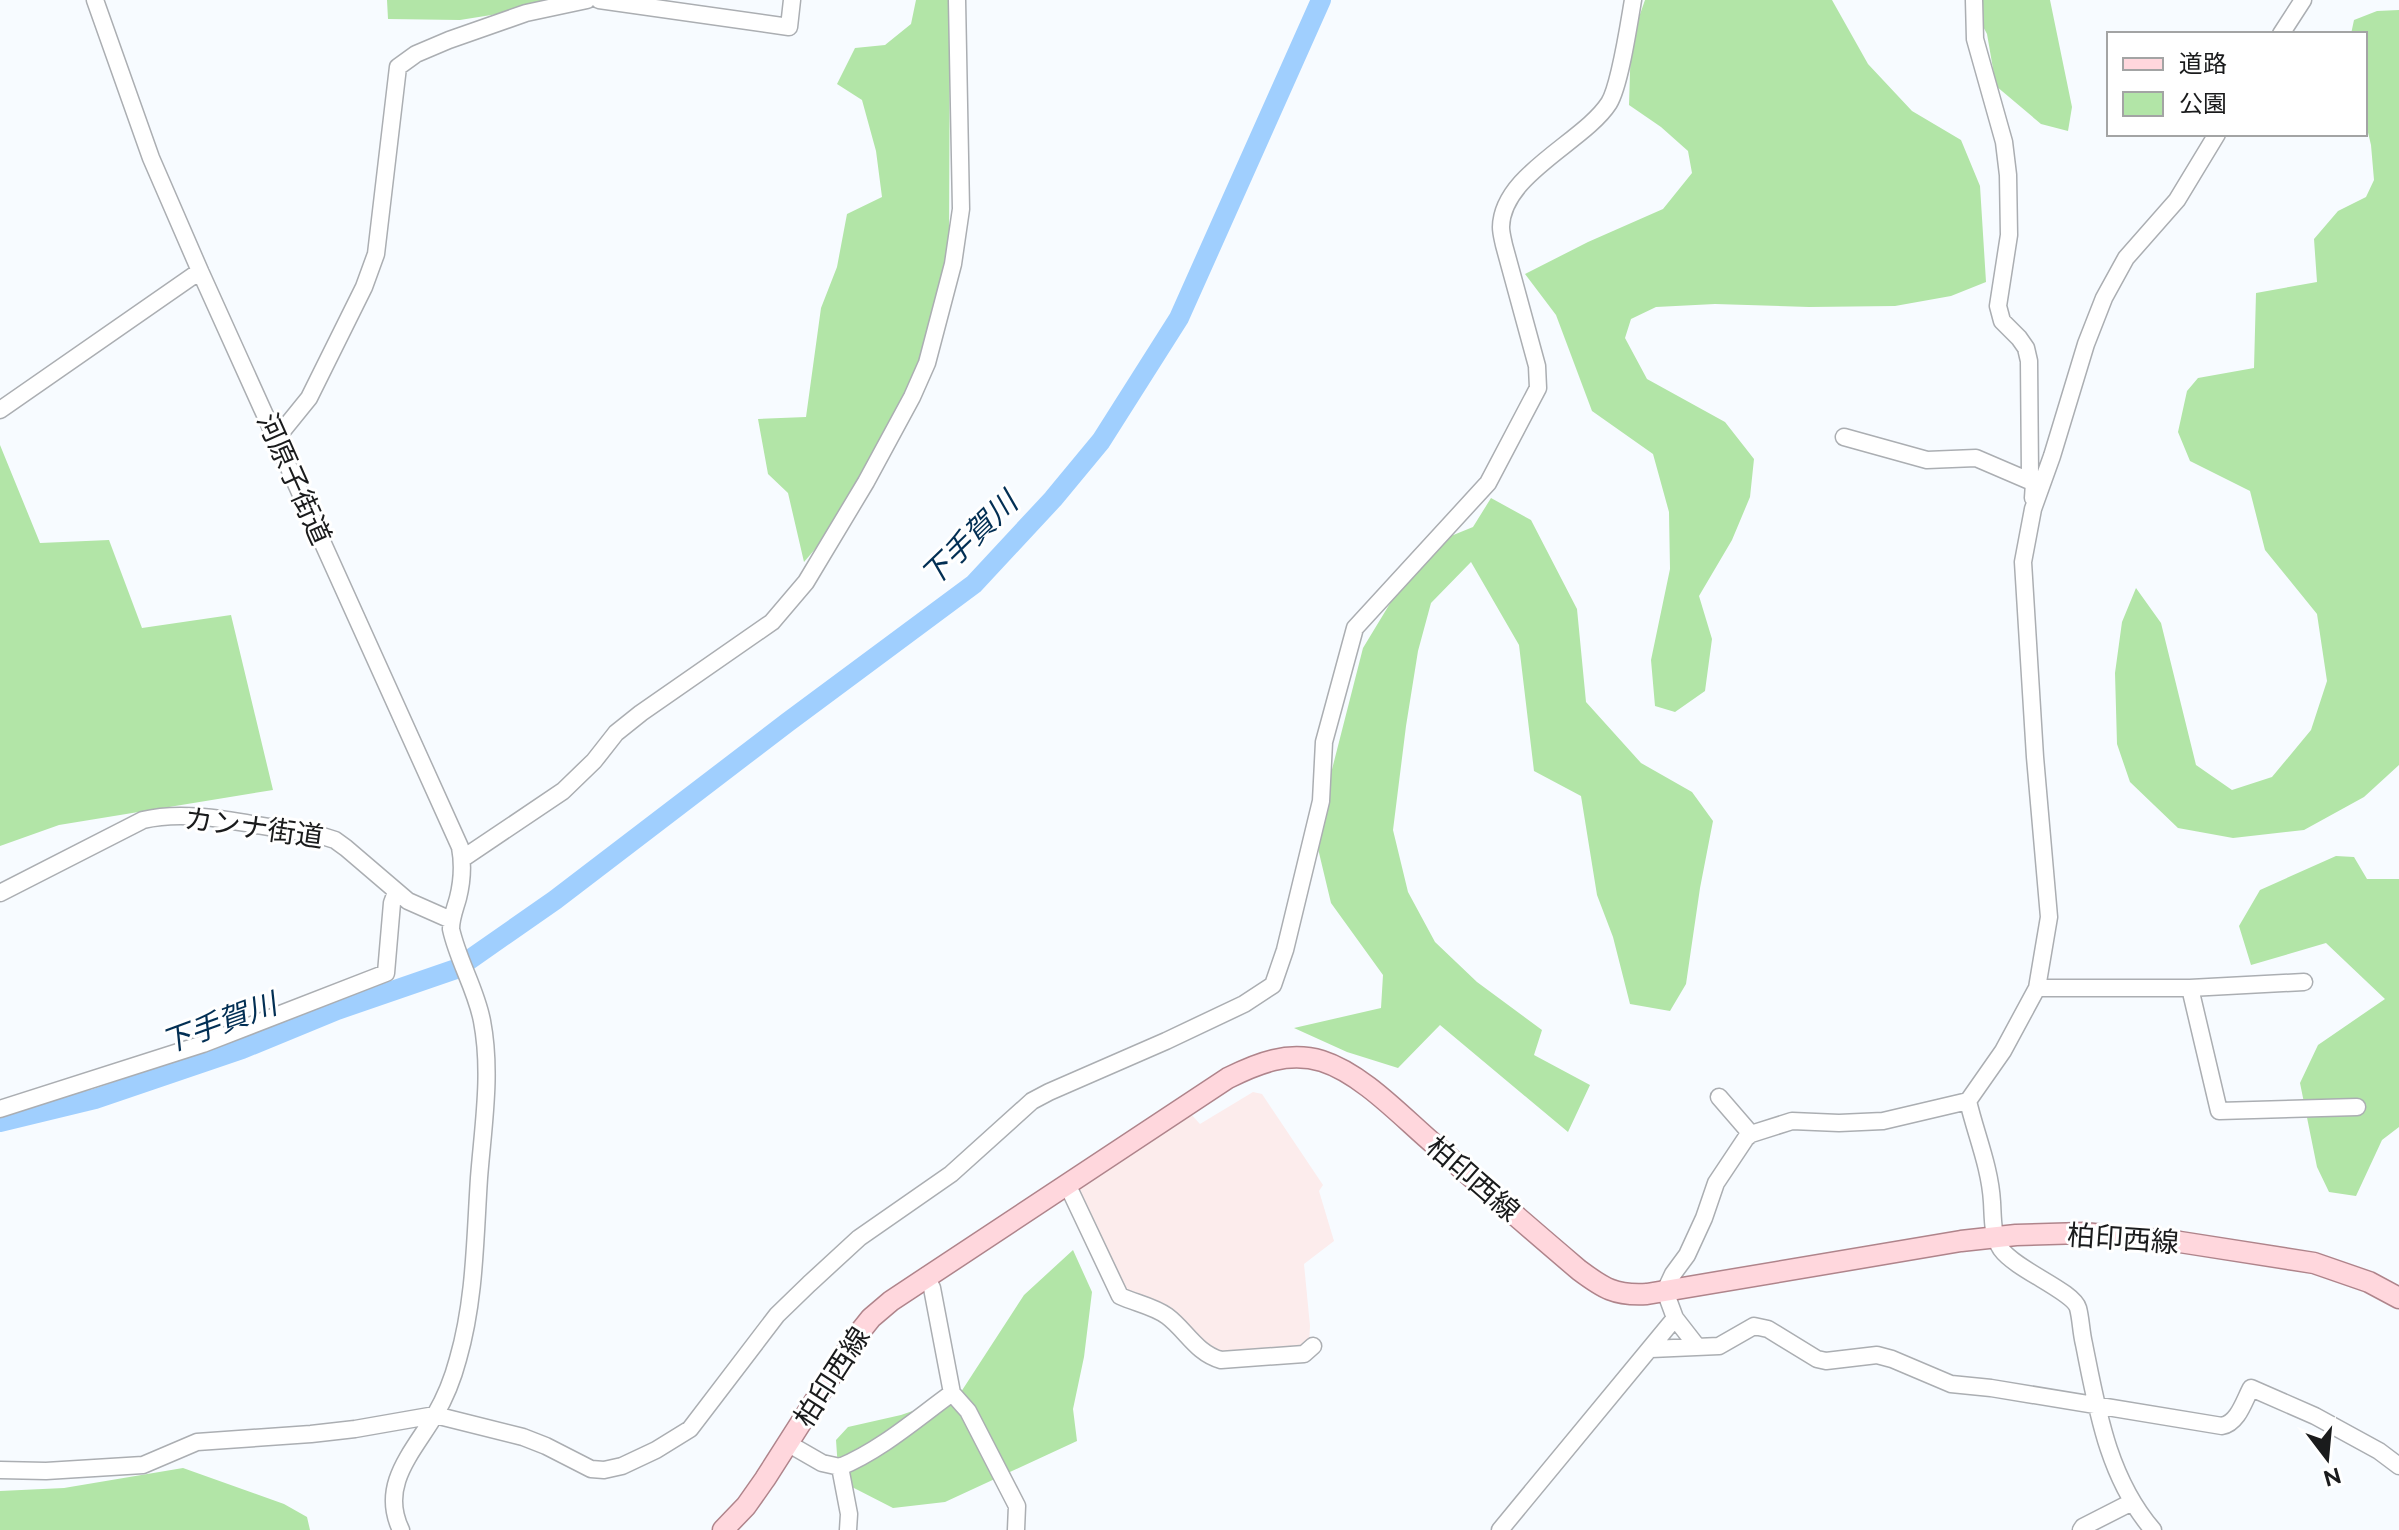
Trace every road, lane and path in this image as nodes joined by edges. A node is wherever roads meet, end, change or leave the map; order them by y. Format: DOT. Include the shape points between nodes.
graph roads {
  1 [pos="95,0"];
  2 [pos="587,0"];
  3 [pos="599,0"];
  4 [pos="792,0"];
  5 [pos="957,0"];
  6 [pos="1633,0"];
  7 [pos="1974,0"];
  8 [pos="2303,0"];
  9 [pos="2282,32"];
  10 [pos="2216,136"];
  11 [pos="200,271"];
  12 [pos="0,410"];
  13 [pos="1844,437"];
  14 [pos="275,440"];
  15 [pos="2037,484"];
  16 [pos="462,859"];
  17 [pos="396,892"];
  18 [pos="0,893"];
  19 [pos="451,920"];
  20 [pos="2304,982"];
  21 [pos="2037,988"];
  22 [pos="2190,988"];
  23 [pos="1719,1097"];
  24 [pos="1968,1101"];
  25 [pos="2357,1107"];
  26 [pos="0,1109"];
  27 [pos="1751,1134"];
  28 [pos="1067,1184"];
  29 [pos="1995,1237"];
  30 [pos="926,1276"];
  31 [pos="1665,1291"];
  32 [pos="2399,1298"];
  33 [pos="1675,1318"];
  34 [pos="1696,1345"];
  35 [pos="1313,1346"];
  36 [pos="1651,1349"];
  37 [pos="952,1393"];
  38 [pos="2098,1407"];
  39 [pos="435,1415"];
  40 [pos="789,1444"];
  41 [pos="2399,1466"];
  42 [pos="840,1467"];
  43 [pos="0,1470"];
  44 [pos="2132,1502"];
  45 [pos="401,1530"];
  46 [pos="723,1530"];
  47 [pos="848,1530"];
  48 [pos="1016,1530"];
  49 [pos="1501,1530"];
  50 [pos="2081,1530"];
  51 [pos="2153,1530"];
  1 -- 11 [label="street, 河原子街道" via="151,158"];
  2 -- 14 [label="street" via="526,13 449,40 398,67 376,254 309,398"];
  3 -- 4 [label="street" via="789,27"];
  5 -- 16 [label="street" via="961,209 953,264 927,363 866,482 806,582 772,622 616,733 563,791"];
  6 -- 39 [label="street" via="1612,99 1526,177 1506,207 1504,245 1537,366 1538,388 1488,483 1355,628 1324,742 1321,801 1273,985 1244,1004 1032,1101 951,1174 859,1238 809,1284 777,1315 690,1429 656,1450 622,1466 591,1469 523,1437"];
  7 -- 15 [label="street" via="1975,39 2008,175 2009,235 1998,306 2029,361 2030,475"];
  8 -- 9 [label="street"];
  10 -- 15 [label="street" via="2177,200 2126,258 2104,298 2052,456"];
  11 -- 12 [label="street"];
  11 -- 14 [label="street, 河原子街道"];
  13 -- 15 [label="street" via="1927,460 1976,458"];
  14 -- 16 [label="street, 河原子街道"];
  15 -- 21 [label="street" via="2023,562 2049,917"];
  16 -- 19 [label="street, 河原子街道"];
  17 -- 18 [label="street, カンナ街道" via="335,840 159,816"];
  17 -- 19 [label="street, カンナ街道"];
  17 -- 26 [label="street" via="386,973 203,1044"];
  19 -- 39 [label="street, 河原子街道" via="482,1017 487,1083 469,1310 457,1362"];
  20 -- 22 [label="street"];
  21 -- 22 [label="street"];
  21 -- 24 [label="street"];
  22 -- 25 [label="street" via="2219,1111"];
  23 -- 27 [label="street"];
  24 -- 27 [label="street" via="1873,1122 1792,1121"];
  24 -- 29 [label="street" via="1989,1177"];
  27 -- 31 [label="street" via="1716,1183 1687,1255"];
  28 -- 30 [label="main road, 柏印西線"];
  28 -- 31 [label="main road, 柏印西線" via="1228,1078 1269,1060 1322,1061 1369,1089 1596,1284 1628,1295"];
  28 -- 35 [label="street" via="1120,1296 1170,1318 1211,1357 1304,1354"];
  29 -- 31 [label="main road, 柏印西線"];
  29 -- 32 [label="main road, 柏印西線" via="2083,1233 2244,1250 2314,1263"];
  29 -- 38 [label="street" via="2012,1262 2078,1307"];
  30 -- 37 [label="street"];
  30 -- 40 [label="main road, 柏印西線" via="871,1318"];
  31 -- 33 [label="street"];
  33 -- 34 [label="street"];
  33 -- 36 [label="street"];
  34 -- 36 [label="street"];
  34 -- 38 [label="street" via="1719,1346 1754,1326 1817,1359 1877,1355 1951,1384"];
  36 -- 49 [label="street"];
  37 -- 42 [label="street"];
  37 -- 48 [label="street" via="968,1411 1017,1506"];
  38 -- 41 [label="street" via="2222,1426 2235,1419 2251,1388 2324,1421"];
  38 -- 44 [label="street" via="2108,1452"];
  39 -- 43 [label="street" via="355,1429 197,1442 143,1465"];
  39 -- 45 [label="street, 河原子街道" via="399,1472 394,1510"];
  40 -- 42 [label="street"];
  40 -- 46 [label="main road, 柏印西線"];
  42 -- 47 [label="street"];
  44 -- 50 [label="street"];
  44 -- 51 [label="street"];
}
